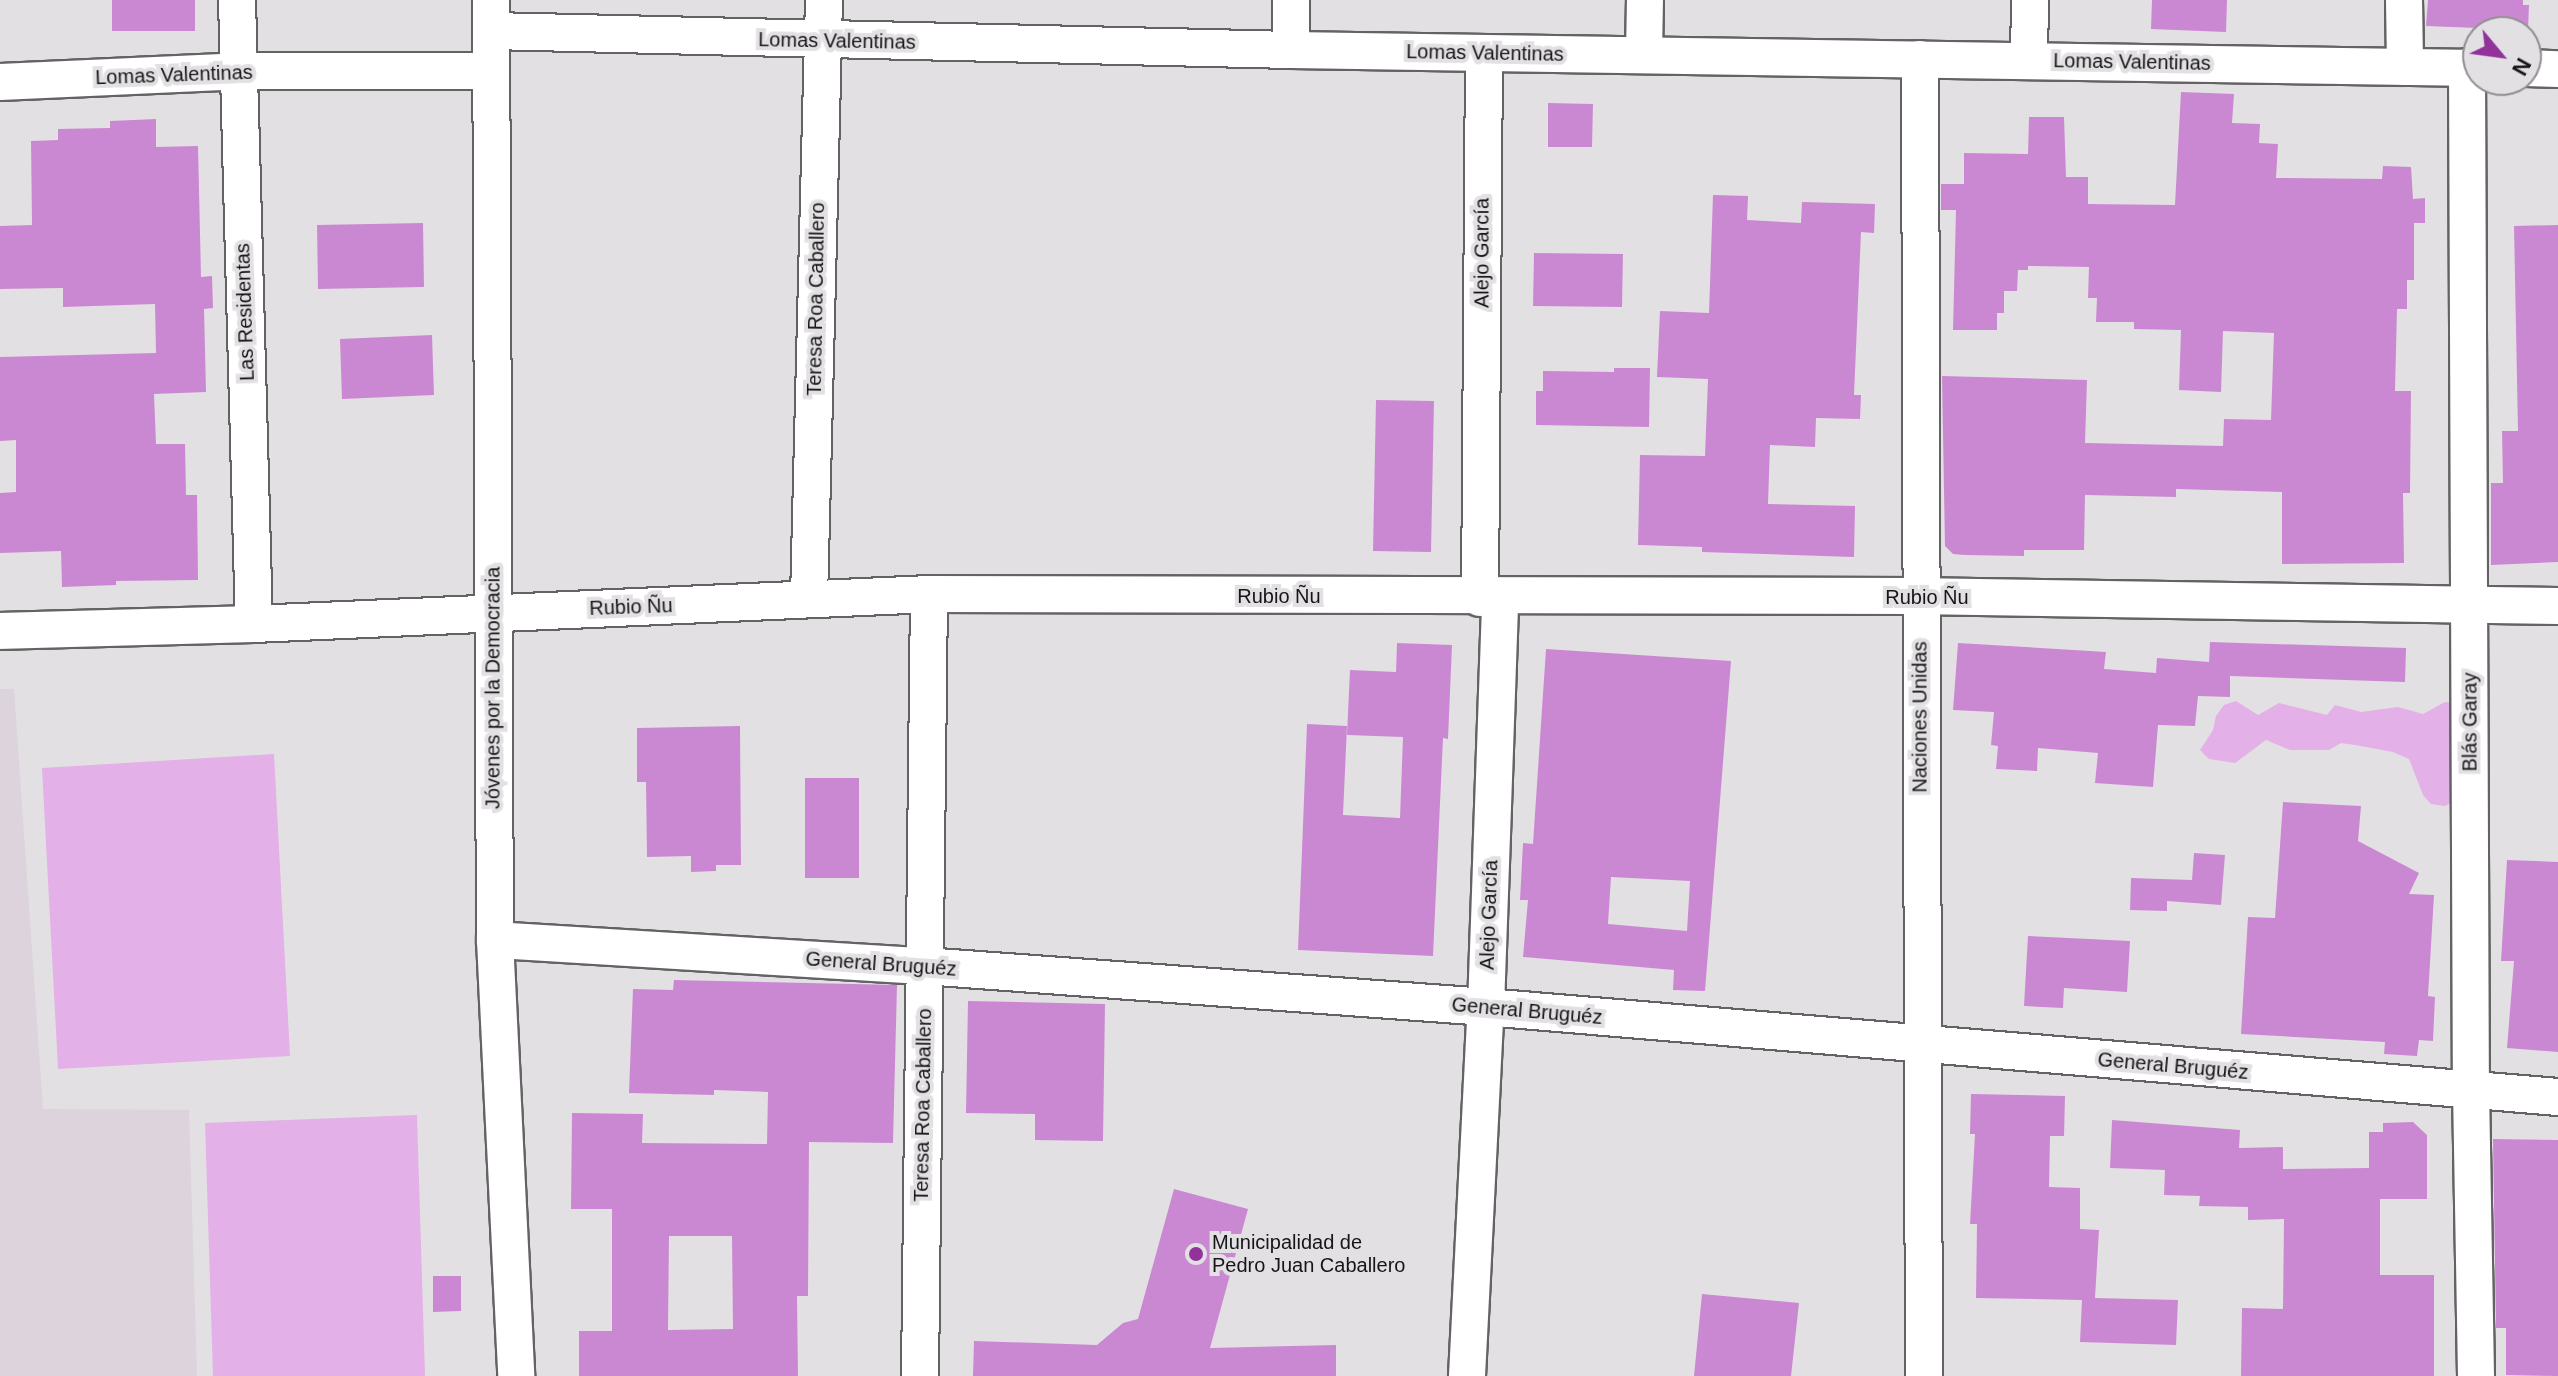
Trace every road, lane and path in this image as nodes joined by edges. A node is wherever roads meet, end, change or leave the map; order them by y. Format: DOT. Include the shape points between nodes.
graph roads {
  1 [pos="237,0"];
  2 [pos="824,0"];
  3 [pos="1291,0"];
  4 [pos="1645,0"];
  5 [pos="2030,0"];
  6 [pos="2404,0"];
  7 [pos="491,16"];
  8 [pos="823,41"];
  9 [pos="1291,50"];
  10 [pos="1484,53"];
  11 [pos="1644,55"];
  12 [pos="1920,59"];
  13 [pos="2029,61"];
  14 [pos="2405,67"];
  15 [pos="2462,68"];
  16 [pos="239,71"];
  17 [pos="491,71"];
  18 [pos="0,82"];
  19 [pos="2473,96"];
  20 [pos="929,594"];
  21 [pos="1919,596"];
  22 [pos="1490,598"];
  23 [pos="809,599"];
  24 [pos="2470,605"];
  25 [pos="2558,606"];
  26 [pos="492,613"];
  27 [pos="254,624"];
  28 [pos="0,631"];
  29 [pos="495,940"];
  30 [pos="924,966"];
  31 [pos="1486,1007"];
  32 [pos="1922,1046"];
  33 [pos="2471,1089"];
  34 [pos="2558,1097"];
  35 [pos="516,1376"];
  36 [pos="920,1376"];
  37 [pos="1467,1376"];
  38 [pos="1924,1376"];
  39 [pos="2476,1376"];
  1 -- 16 [label="street, Las Residentas"];
  2 -- 8 [label="street, Teresa Roa Caballero"];
  3 -- 9 [label="street"];
  4 -- 11 [label="street"];
  5 -- 13 [label="street"];
  6 -- 14 [label="street"];
  7 -- 8 [label="street, Lomas Valentinas"];
  7 -- 17 [label="street, Jóvenes por la Democracia"];
  8 -- 9 [label="street, Lomas Valentinas"];
  8 -- 23 [label="street, Teresa Roa Caballero"];
  9 -- 10 [label="street, Lomas Valentinas"];
  10 -- 11 [label="street, Lomas Valentinas"];
  10 -- 22 [label="street, Alejo García"];
  11 -- 12 [label="street, Lomas Valentinas"];
  12 -- 13 [label="street, Lomas Valentinas"];
  12 -- 21 [label="street, Naciones Unidas"];
  13 -- 14 [label="street, Lomas Valentinas"];
  14 -- 15 [label="street, Lomas Valentinas"];
  16 -- 17 [label="street, Lomas Valentinas"];
  16 -- 18 [label="street, Lomas Valentinas"];
  16 -- 27 [label="street, Las Residentas"];
  17 -- 26 [label="street, Jóvenes por la Democracia"];
  19 -- 24 [label="street, Blás Garay"];
  20 -- 22 [label="street, Rubio Ñu"];
  20 -- 23 [label="street, Rubio Ñu"];
  20 -- 30 [label="street, Teresa Roa Caballero"];
  21 -- 22 [label="street, Rubio Ñu"];
  21 -- 24 [label="street, Rubio Ñu"];
  21 -- 32 [label="street, Naciones Unidas"];
  22 -- 31 [label="street, Alejo García"];
  23 -- 26 [label="street, Rubio Ñu"];
  24 -- 25 [label="street, Rubio Ñu"];
  24 -- 33 [label="street, Blás Garay"];
  26 -- 27 [label="street, Rubio Ñu"];
  26 -- 29 [label="street, Jóvenes por la Democracia"];
  27 -- 28 [label="street, Rubio Ñu"];
  29 -- 30 [label="street, General Bruguéz"];
  29 -- 35 [label="street, Jóvenes por la Democracia"];
  30 -- 31 [label="street, General Bruguéz"];
  30 -- 36 [label="street, Teresa Roa Caballero"];
  31 -- 32 [label="street, General Bruguéz"];
  31 -- 37 [label="street, Alejo García"];
  32 -- 33 [label="street, General Bruguéz"];
  32 -- 38 [label="street, Naciones Unidas"];
  33 -- 34 [label="street, General Bruguéz"];
  33 -- 39 [label="street, Blás Garay"];
}
